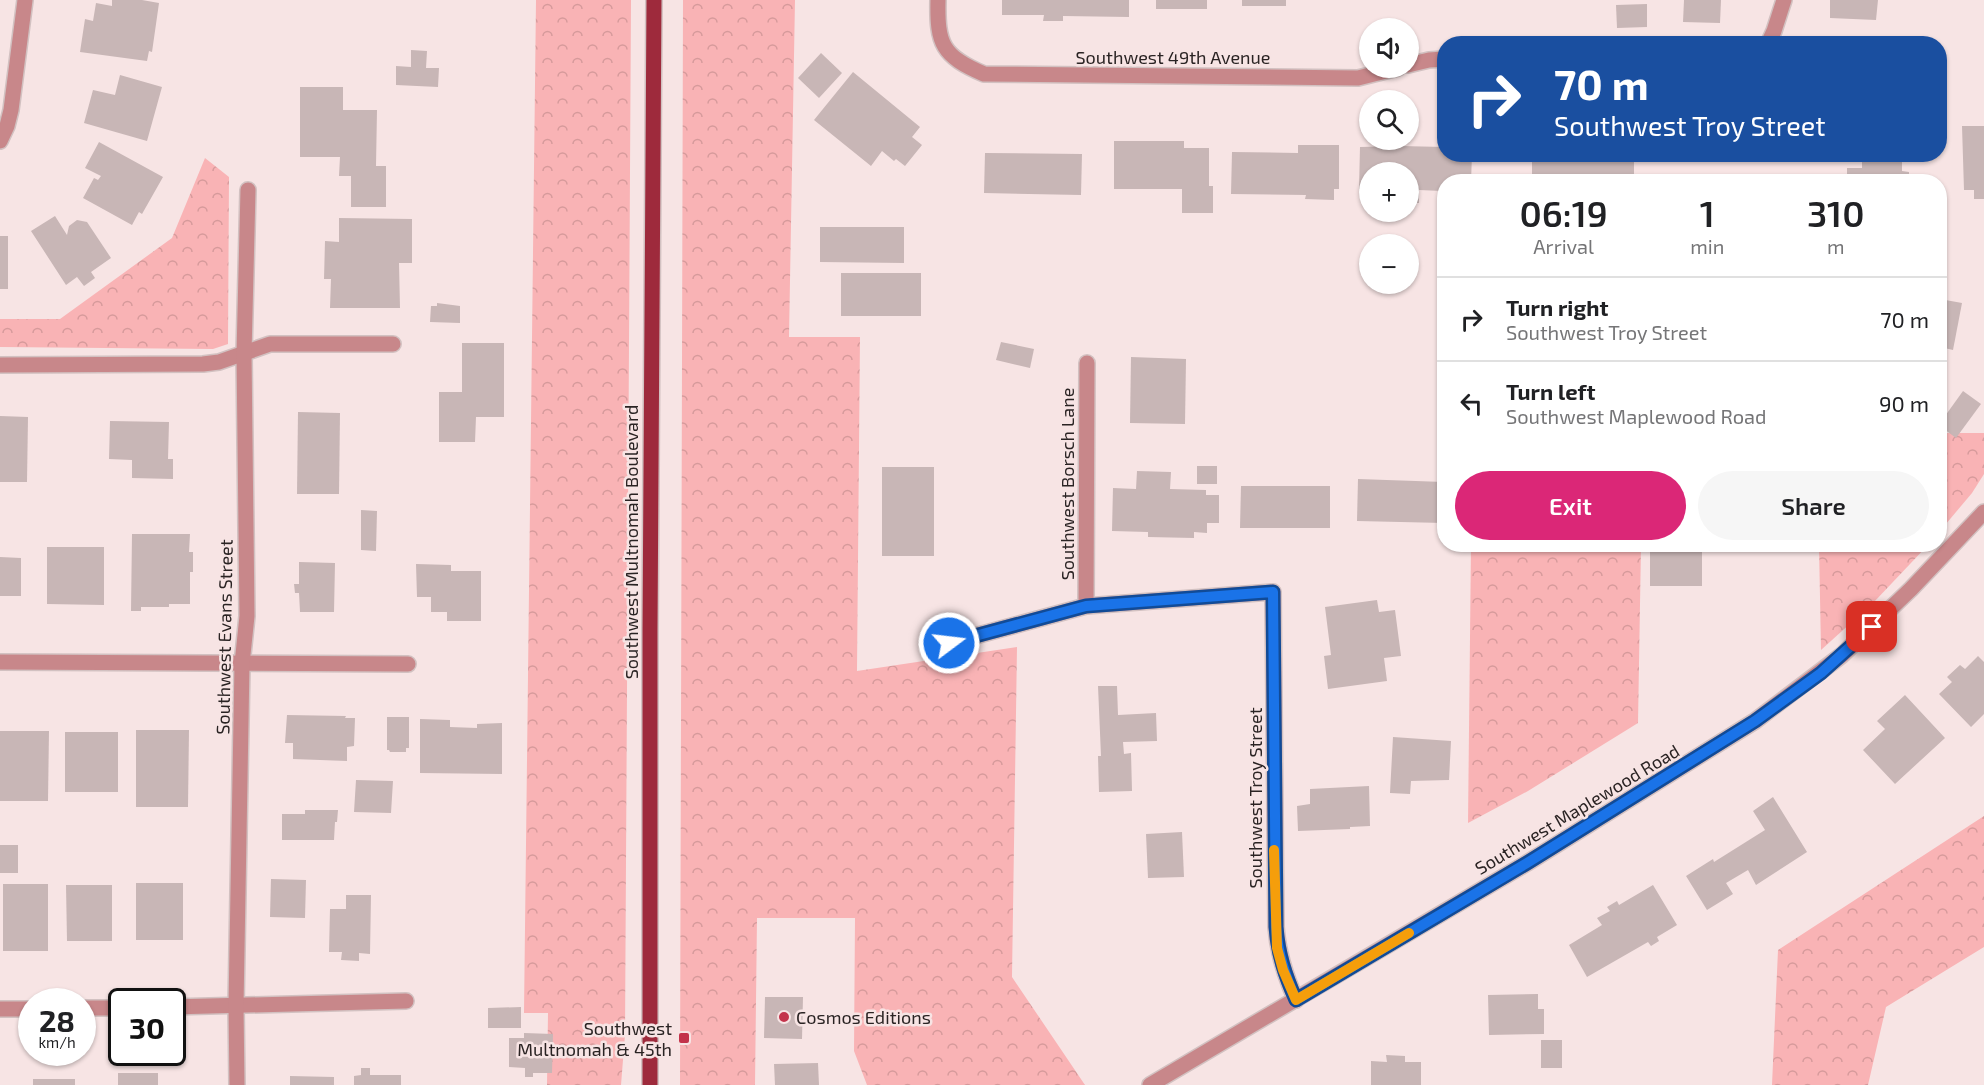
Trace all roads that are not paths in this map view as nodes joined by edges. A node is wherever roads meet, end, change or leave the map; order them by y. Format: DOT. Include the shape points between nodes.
graph roads {
  1 [pos="25,0"];
  2 [pos="654,0"];
  3 [pos="938,0"];
  4 [pos="1784,0"];
  5 [pos="1772,36"];
  6 [pos="1437,59"];
  7 [pos="1419,62"];
  8 [pos="1359,78"];
  9 [pos="0,141"];
  10 [pos="248,190"];
  11 [pos="393,345"];
  12 [pos="244,354"];
  13 [pos="1087,363"];
  14 [pos="0,365"];
  15 [pos="1984,512"];
  16 [pos="1947,551"];
  17 [pos="1946,552"];
  18 [pos="1086,606"];
  19 [pos="949,643"];
  20 [pos="0,662"];
  21 [pos="242,664"];
  22 [pos="408,664"];
  23 [pos="1296,1000"];
  24 [pos="406,1001"];
  25 [pos="236,1006"];
  26 [pos="186,1007"];
  27 [pos="0,1009"];
  28 [pos="18,1009"];
  29 [pos="237,1085"];
  30 [pos="650,1085"];
  31 [pos="1150,1085"];
  1 -- 9 [label="street" via="11,110"];
  2 -- 30 [label="main road, Southwest Multnomah Boulevard"];
  3 -- 8 [label="street, Southwest 49th Avenue" via="937,28 950,57 984,74"];
  4 -- 5 [label="street"];
  6 -- 7 [label="street"];
  10 -- 12 [label="street, Southwest Evans Street"];
  11 -- 12 [label="street" via="270,344"];
  12 -- 14 [label="street" via="203,364"];
  12 -- 21 [label="street, Southwest Evans Street" via="247,616"];
  13 -- 18 [label="street, Southwest Borsch Lane"];
  15 -- 16 [label="street, Southwest Maplewood Road"];
  17 -- 23 [label="street, Southwest Maplewood Road" via="1842,655 1755,721"];
  18 -- 19 [label="street"];
  18 -- 23 [label="street, Southwest Troy Street" via="1273,592 1277,948"];
  20 -- 21 [label="street"];
  21 -- 22 [label="street"];
  21 -- 25 [label="street, Southwest Evans Street"];
  23 -- 31 [label="street, Southwest Maplewood Road"];
  24 -- 25 [label="street"];
  25 -- 26 [label="street"];
  25 -- 29 [label="street, Southwest Evans Street"];
  27 -- 28 [label="street"];
}
